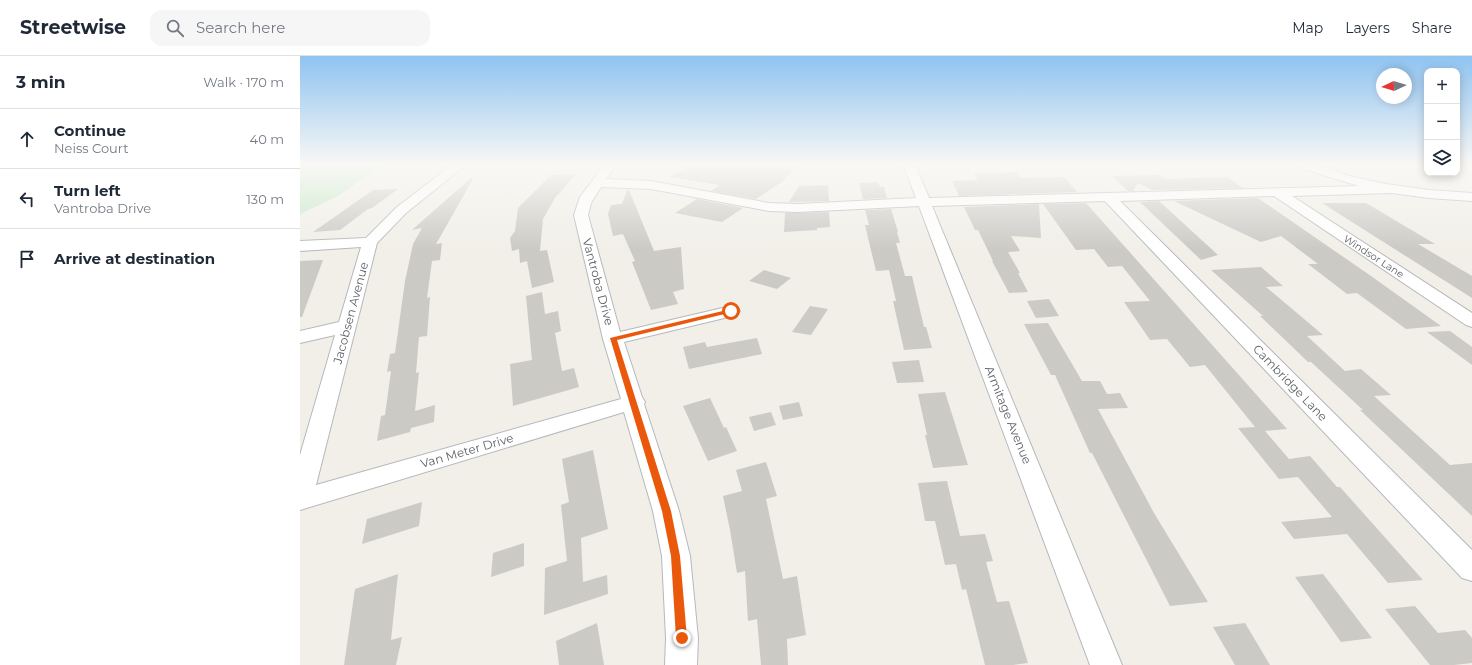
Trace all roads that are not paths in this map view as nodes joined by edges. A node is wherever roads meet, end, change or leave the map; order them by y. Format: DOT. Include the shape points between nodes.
graph roads {
  1 [pos="425,192"];
  2 [pos="591,192"];
  3 [pos="690,192"];
  4 [pos="920,192"];
  5 [pos="1263,192"];
  6 [pos="1277,192"];
  7 [pos="1422,192"];
  8 [pos="1455,196"];
  9 [pos="1472,196"];
  10 [pos="1109,197"];
  11 [pos="924,202"];
  12 [pos="1472,204"];
  13 [pos="370,242"];
  14 [pos="300,246"];
  15 [pos="731,311"];
  16 [pos="1472,321"];
  17 [pos="348,326"];
  18 [pos="300,337"];
  19 [pos="613,338"];
  20 [pos="634,402"];
  21 [pos="300,499"];
  22 [pos="1472,569"];
  23 [pos="681,665"];
  24 [pos="1106,665"];
  1 -- 13 [label="street, Jacobsen Avenue" via="394,217"];
  2 -- 19 [label="street, Vantroba Drive" via="584,203 581,215"];
  3 -- 11 [label="street" via="776,207"];
  4 -- 11 [label="street, Armitage Avenue"];
  5 -- 10 [label="street"];
  6 -- 16 [label="street, Windsor Lane"];
  7 -- 8 [label="street"];
  8 -- 9 [label="street"];
  8 -- 12 [label="street"];
  10 -- 11 [label="street"];
  10 -- 22 [label="street, Cambridge Lane"];
  11 -- 24 [label="street, Armitage Avenue"];
  13 -- 14 [label="street"];
  13 -- 17 [label="street, Jacobsen Avenue"];
  15 -- 19 [label="street"];
  17 -- 18 [label="street"];
  17 -- 21 [label="street, Jacobsen Avenue"];
  19 -- 20 [label="street, Vantroba Drive"];
  20 -- 21 [label="street, Van Meter Drive"];
  20 -- 23 [label="street, Vantroba Drive" via="666,511 676,556 682,638"];
}
